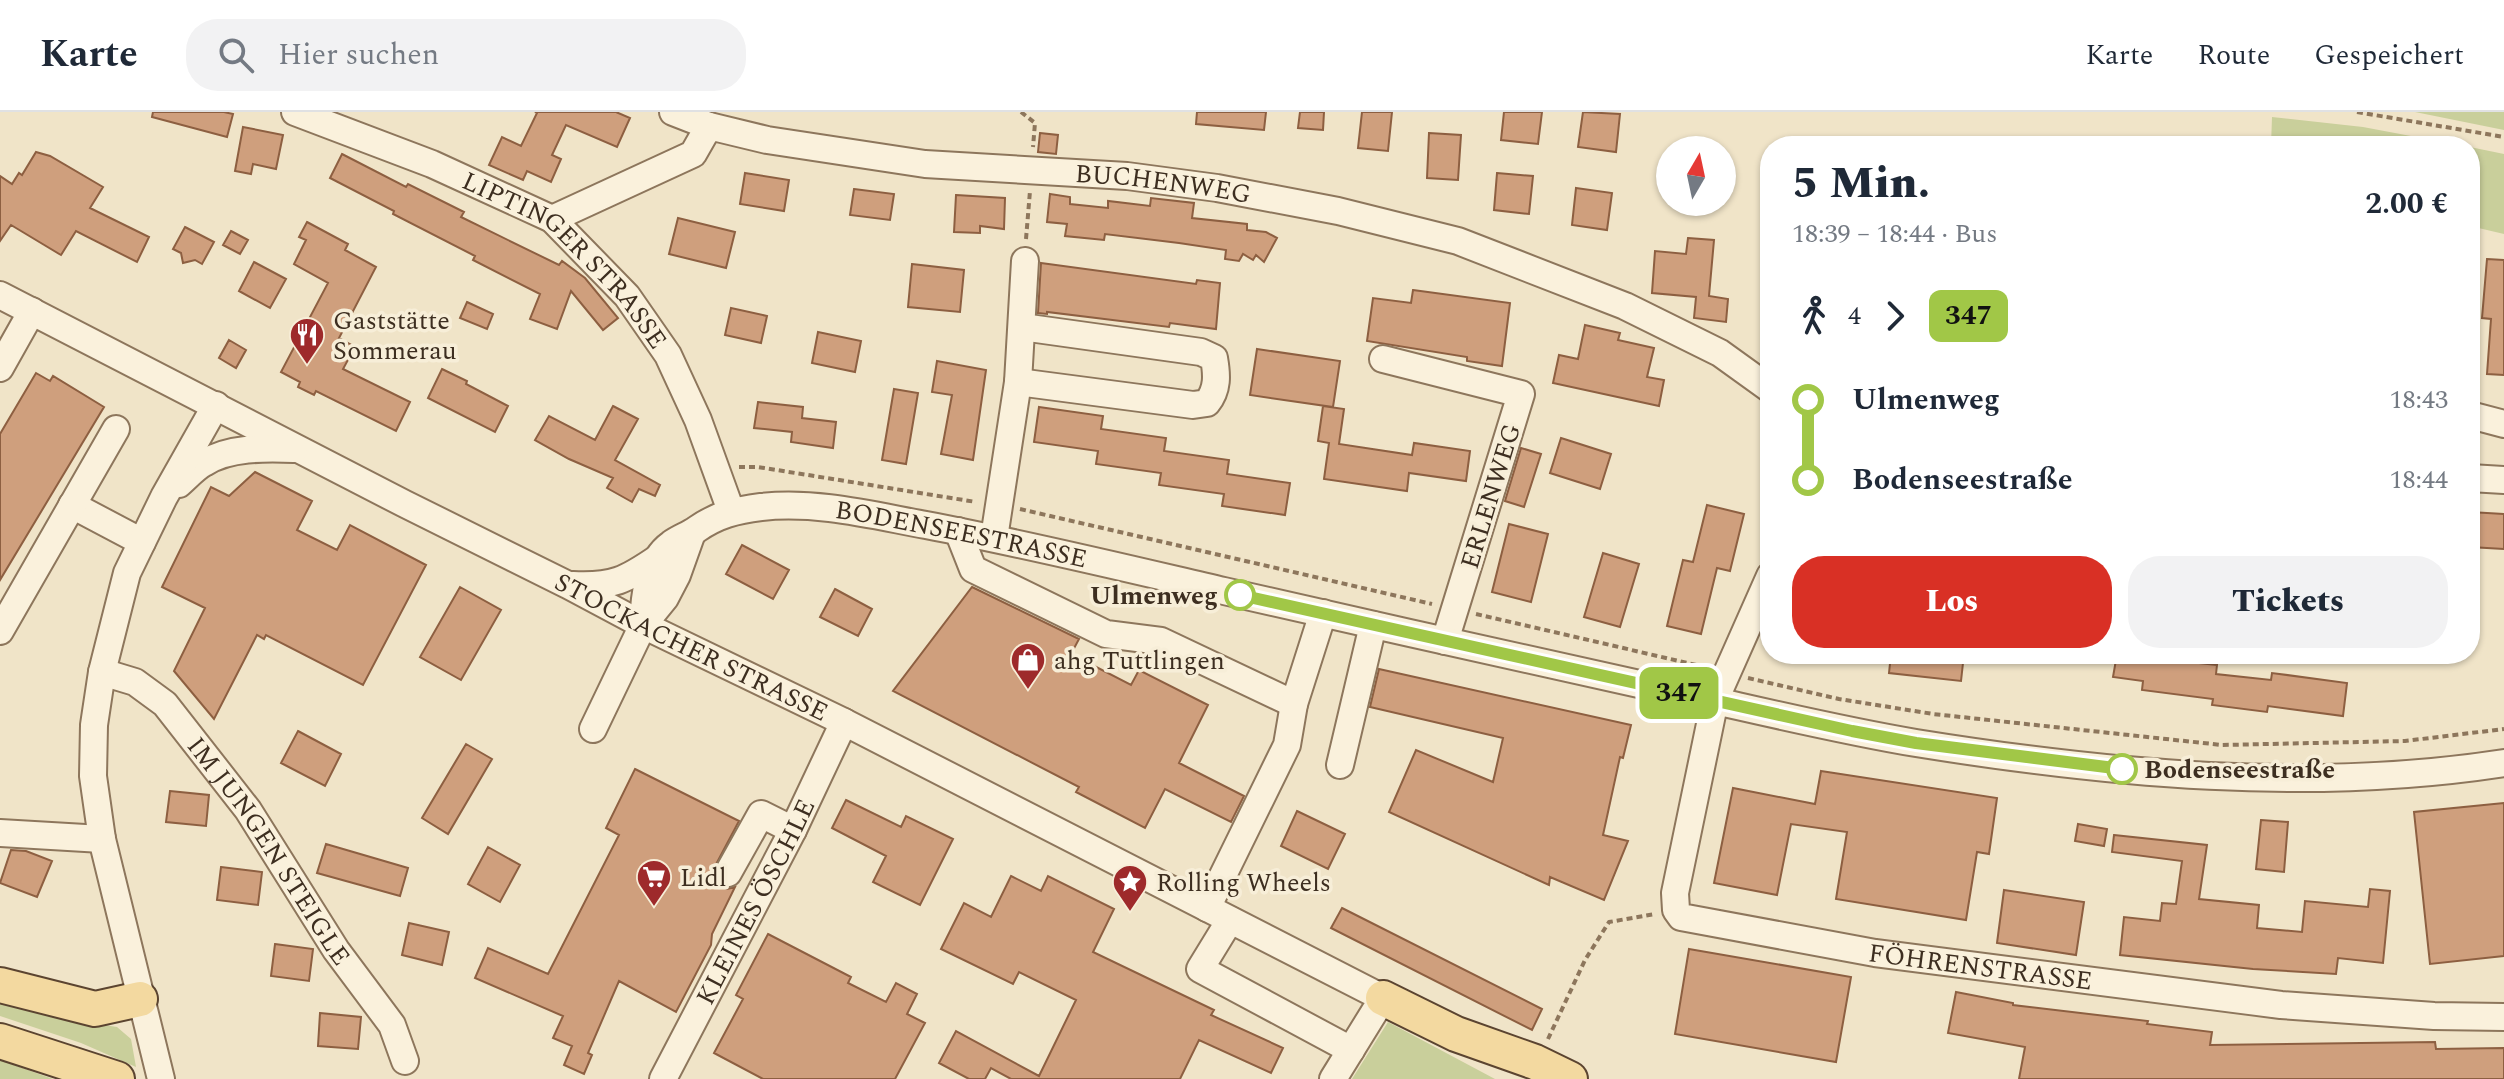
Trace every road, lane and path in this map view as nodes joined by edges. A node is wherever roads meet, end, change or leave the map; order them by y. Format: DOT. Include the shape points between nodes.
graph roads {
  1 [pos="295,112"];
  2 [pos="673,112"];
  3 [pos="2357,112"];
  4 [pos="333,118"];
  5 [pos="709,126"];
  6 [pos="2504,137"];
  7 [pos="552,219"];
  8 [pos="1025,261"];
  9 [pos="0,295"];
  10 [pos="32,311"];
  11 [pos="1022,327"];
  12 [pos="1383,359"];
  13 [pos="0,368"];
  14 [pos="1018,382"];
  15 [pos="1760,382"];
  16 [pos="216,405"];
  17 [pos="2480,418"];
  18 [pos="2504,424"];
  19 [pos="116,429"];
  20 [pos="303,449"];
  21 [pos="714,467"];
  22 [pos="2480,479"];
  23 [pos="2504,480"];
  24 [pos="164,497"];
  25 [pos="72,505"];
  26 [pos="999,505"];
  27 [pos="731,511"];
  28 [pos="958,531"];
  29 [pos="692,533"];
  30 [pos="994,538"];
  31 [pos="142,542"];
  32 [pos="658,558"];
  33 [pos="568,585"];
  34 [pos="1760,599"];
  35 [pos="1455,609"];
  36 [pos="1323,613"];
  37 [pos="643,625"];
  38 [pos="1373,625"];
  39 [pos="0,631"];
  40 [pos="1445,641"];
  41 [pos="102,672"];
  42 [pos="1727,673"];
  43 [pos="1715,700"];
  44 [pos="1294,704"];
  45 [pos="844,722"];
  46 [pos="593,729"];
  47 [pos="2504,729"];
  48 [pos="2504,763"];
  49 [pos="1340,765"];
  50 [pos="793,830"];
  51 [pos="0,833"];
  52 [pos="102,839"];
  53 [pos="728,873"];
  54 [pos="1676,910"];
  55 [pos="1218,914"];
  56 [pos="0,985"];
  57 [pos="1383,998"];
  58 [pos="140,999"];
  59 [pos="2504,1017"];
  60 [pos="0,1041"];
  61 [pos="1351,1050"];
  62 [pos="405,1061"];
  63 [pos="1530,1070"];
  64 [pos="109,1077"];
  65 [pos="161,1079"];
  66 [pos="663,1079"];
  67 [pos="1333,1079"];
  68 [pos="1570,1079"];
  1 -- 4 [label="street, LIPTINGER STRASSE"];
  2 -- 5 [label="street, BUCHENWEG"];
  3 -- 6 [label="path"];
  4 -- 7 [label="street, LIPTINGER STRASSE"];
  5 -- 7 [label="street" via="693,154"];
  5 -- 15 [label="street, BUCHENWEG" via="925,164 1127,176 1338,211 1458,241 1625,306 1720,353"];
  7 -- 21 [label="street, LIPTINGER STRASSE" via="627,296 668,355"];
  8 -- 11 [label="street"];
  9 -- 10 [label="street, STOCKACHER STRASSE"];
  10 -- 13 [label="street"];
  10 -- 16 [label="street, STOCKACHER STRASSE"];
  11 -- 14 [label="street"];
  11 -- 14 [label="street" via="1201,352 1214,358 1217,374 1214,394 1207,403 1193,405"];
  12 -- 35 [label="street, ERLENWEG" via="1521,394"];
  14 -- 26 [label="street"];
  16 -- 20 [label="street, STOCKACHER STRASSE"];
  16 -- 24 [label="street"];
  17 -- 18 [label="street"];
  19 -- 25 [label="street"];
  20 -- 24 [label="street" via="225,454 205,462"];
  20 -- 33 [label="street, STOCKACHER STRASSE"];
  21 -- 26 [label="path" via="758,467"];
  21 -- 27 [label="street, LIPTINGER STRASSE"];
  22 -- 23 [label="street"];
  24 -- 31 [label="street"];
  25 -- 31 [label="street"];
  25 -- 39 [label="street"];
  26 -- 30 [label="street"];
  26 -- 35 [label="path"];
  27 -- 28 [label="street, BODENSEESTRASSE" via="831,507"];
  27 -- 29 [label="street, BODENSEESTRASSE"];
  28 -- 30 [label="street, BODENSEESTRASSE"];
  28 -- 44 [label="street" via="973,569 1106,634 1161,641"];
  29 -- 32 [label="street, BODENSEESTRASSE"];
  29 -- 37 [label="street" via="670,589"];
  30 -- 36 [label="street, BODENSEESTRASSE"];
  31 -- 41 [label="street" via="127,573"];
  32 -- 33 [label="street, BODENSEESTRASSE" via="631,578"];
  32 -- 37 [label="street" via="645,592"];
  33 -- 37 [label="street, STOCKACHER STRASSE"];
  34 -- 42 [label="street"];
  35 -- 40 [label="street, ERLENWEG"];
  35 -- 42 [label="path"];
  36 -- 38 [label="street, BODENSEESTRASSE"];
  36 -- 44 [label="street"];
  37 -- 45 [label="street, STOCKACHER STRASSE"];
  37 -- 46 [label="street"];
  38 -- 40 [label="street, BODENSEESTRASSE"];
  38 -- 49 [label="street"];
  40 -- 43 [label="street, BODENSEESTRASSE"];
  41 -- 52 [label="street" via="93,776"];
  41 -- 62 [label="street, IM JUNGEN STEIGLE" via="135,682 165,704 248,810 336,950 392,1025"];
  42 -- 43 [label="street"];
  42 -- 47 [label="path" via="1933,714 2222,745 2405,741"];
  43 -- 48 [label="street, BODENSEESTRASSE" via="1916,743 2123,769 2322,778"];
  43 -- 54 [label="street" via="1675,893"];
  44 -- 55 [label="street" via="1287,745"];
  45 -- 50 [label="street, KLEINES ÖSCHLE"];
  45 -- 55 [label="street, STOCKACHER STRASSE"];
  50 -- 53 [label="street" via="761,814"];
  50 -- 66 [label="street, KLEINES ÖSCHLE"];
  51 -- 52 [label="street"];
  52 -- 58 [label="street"];
  54 -- 59 [label="street, FÖHRENSTRASSE" via="1681,917 1875,953 2068,978 2281,1005"];
  54 -- 63 [label="path" via="1609,922"];
  55 -- 57 [label="street, STOCKACHER STRASSE"];
  55 -- 61 [label="street" via="1200,969"];
  56 -- 58 [label="main road" via="95,1009"];
  57 -- 61 [label="street"];
  57 -- 63 [label="main road"];
  58 -- 65 [label="street"];
  60 -- 64 [label="main road"];
  61 -- 67 [label="street"];
  63 -- 68 [label="main road"];
}
